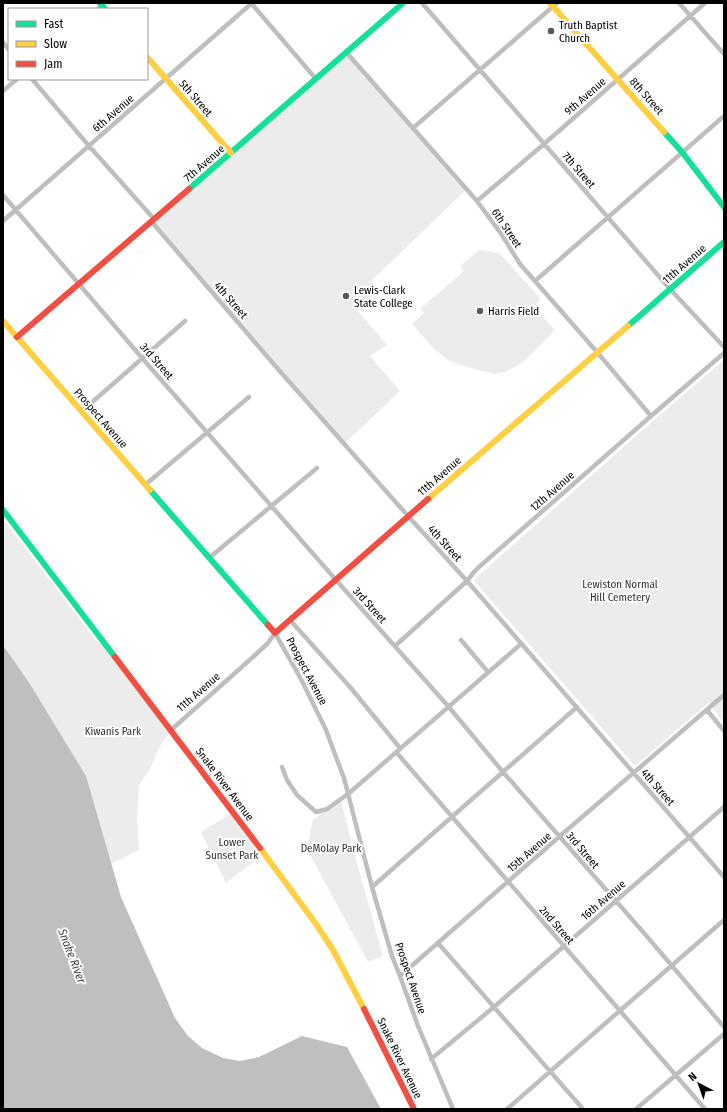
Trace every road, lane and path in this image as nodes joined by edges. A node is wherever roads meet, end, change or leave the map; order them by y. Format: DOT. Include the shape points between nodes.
graph roads {
  1 [pos="251,3"];
  2 [pos="403,3"];
  3 [pos="422,3"];
  4 [pos="679,3"];
  5 [pos="704,3"];
  6 [pos="553,4"];
  7 [pos="690,16"];
  8 [pos="346,53"];
  9 [pos="724,54"];
  10 [pos="148,58"];
  11 [pos="481,69"];
  12 [pos="316,78"];
  13 [pos="618,78"];
  14 [pos="166,79"];
  15 [pos="16,80"];
  16 [pos="33,80"];
  17 [pos="3,91"];
  18 [pos="724,116"];
  19 [pos="413,128"];
  20 [pos="544,144"];
  21 [pos="89,146"];
  22 [pos="682,152"];
  23 [pos="231,153"];
  24 [pos="3,195"];
  25 [pos="477,201"];
  26 [pos="724,207"];
  27 [pos="16,210"];
  28 [pos="608,217"];
  29 [pos="152,220"];
  30 [pos="3,221"];
  31 [pos="724,242"];
  32 [pos="535,281"];
  33 [pos="78,284"];
  34 [pos="670,289"];
  35 [pos="3,321"];
  36 [pos="186,321"];
  37 [pos="17,337"];
  38 [pos="724,346"];
  39 [pos="598,352"];
  40 [pos="724,353"];
  41 [pos="142,358"];
  42 [pos="248,397"];
  43 [pos="82,411"];
  44 [pos="651,416"];
  45 [pos="207,432"];
  46 [pos="318,468"];
  47 [pos="145,485"];
  48 [pos="272,506"];
  49 [pos="3,510"];
  50 [pos="408,516"];
  51 [pos="209,558"];
  52 [pos="336,580"];
  53 [pos="468,581"];
  54 [pos="290,620"];
  55 [pos="275,633"];
  56 [pos="461,640"];
  57 [pos="522,644"];
  58 [pos="395,646"];
  59 [pos="488,672"];
  60 [pos="724,695"];
  61 [pos="448,706"];
  62 [pos="577,707"];
  63 [pos="707,710"];
  64 [pos="171,730"];
  65 [pos="724,731"];
  66 [pos="400,748"];
  67 [pos="396,752"];
  68 [pos="282,767"];
  69 [pos="503,772"];
  70 [pos="634,773"];
  71 [pos="348,794"];
  72 [pos="724,807"];
  73 [pos="452,817"];
  74 [pos="560,836"];
  75 [pos="689,837"];
  76 [pos="724,877"];
  77 [pos="508,882"];
  78 [pos="372,887"];
  79 [pos="616,902"];
  80 [pos="724,920"];
  81 [pos="438,943"];
  82 [pos="563,947"];
  83 [pos="672,966"];
  84 [pos="400,976"];
  85 [pos="494,1007"];
  86 [pos="619,1011"];
  87 [pos="724,1027"];
  88 [pos="724,1034"];
  89 [pos="431,1059"];
  90 [pos="551,1072"];
  91 [pos="676,1075"];
  92 [pos="414,1109"];
  93 [pos="453,1109"];
  94 [pos="507,1109"];
  95 [pos="583,1109"];
  96 [pos="636,1109"];
  97 [pos="705,1109"];
  1 -- 12 [label="street"];
  1 -- 14 [label="street, 6th Avenue"];
  2 -- 8 [label="street, 7th Avenue"];
  3 -- 11 [label="street, 7th Street"];
  4 -- 7 [label="street"];
  5 -- 7 [label="street, 9th Avenue"];
  6 -- 11 [label="street"];
  6 -- 13 [label="street, 8th Street"];
  7 -- 9 [label="street"];
  7 -- 13 [label="street, 9th Avenue"];
  8 -- 12 [label="street, 7th Avenue"];
  8 -- 19 [label="street, 6th Street"];
  10 -- 14 [label="street, 5th Street"];
  11 -- 19 [label="street"];
  11 -- 20 [label="street, 7th Street"];
  12 -- 23 [label="street, 7th Avenue"];
  13 -- 20 [label="street, 9th Avenue"];
  13 -- 22 [label="street, 8th Street"];
  14 -- 21 [label="street, 6th Avenue"];
  14 -- 23 [label="street, 5th Street"];
  15 -- 17 [label="street"];
  16 -- 21 [label="street, 4th Street"];
  18 -- 22 [label="street"];
  19 -- 25 [label="street, 6th Street"];
  20 -- 25 [label="street, 9th Avenue"];
  20 -- 28 [label="street, 7th Street"];
  21 -- 27 [label="street, 6th Avenue"];
  21 -- 29 [label="street, 4th Street"];
  22 -- 26 [label="street, 8th Street"];
  22 -- 28 [label="street"];
  23 -- 29 [label="street, 7th Avenue"];
  24 -- 27 [label="street, 3rd Street"];
  25 -- 32 [label="street, 6th Street" via="502,234 520,264"];
  27 -- 30 [label="street, 6th Avenue"];
  27 -- 33 [label="street, 3rd Street"];
  28 -- 32 [label="street"];
  28 -- 34 [label="street, 7th Street"];
  29 -- 33 [label="street, 7th Avenue"];
  29 -- 50 [label="street, 4th Street" via="277,368"];
  31 -- 34 [label="street, 11th Avenue"];
  32 -- 39 [label="street, 6th Street"];
  33 -- 37 [label="street, 7th Avenue"];
  33 -- 41 [label="street, 3rd Street"];
  34 -- 38 [label="street, 7th Street"];
  34 -- 39 [label="street, 11th Avenue"];
  35 -- 37 [label="street, Prospect Avenue"];
  36 -- 41 [label="street"];
  37 -- 43 [label="street, Prospect Avenue"];
  39 -- 44 [label="street, 6th Street"];
  39 -- 50 [label="street, 11th Avenue"];
  40 -- 44 [label="street, 12th Avenue"];
  41 -- 43 [label="street"];
  41 -- 45 [label="street, 3rd Street"];
  42 -- 45 [label="street"];
  43 -- 47 [label="street, Prospect Avenue"];
  44 -- 53 [label="street, 12th Avenue" via="474,572"];
  45 -- 47 [label="street"];
  45 -- 48 [label="street, 3rd Street"];
  46 -- 48 [label="street"];
  47 -- 51 [label="street, Prospect Avenue"];
  48 -- 51 [label="street"];
  48 -- 52 [label="street, 3rd Street"];
  49 -- 64 [label="street, Snake River Avenue"];
  50 -- 52 [label="street, 11th Avenue"];
  50 -- 53 [label="street, 4th Street"];
  51 -- 55 [label="street, Prospect Avenue"];
  52 -- 54 [label="street, 11th Avenue"];
  52 -- 58 [label="street, 3rd Street"];
  53 -- 57 [label="street, 4th Street"];
  53 -- 58 [label="street, 12th Avenue"];
  54 -- 55 [label="street, 11th Avenue"];
  54 -- 66 [label="street"];
  55 -- 64 [label="street, 11th Avenue" via="253,657"];
  55 -- 71 [label="street, Prospect Avenue" via="326,730"];
  56 -- 59 [label="street"];
  57 -- 59 [label="street"];
  57 -- 62 [label="street, 4th Street"];
  58 -- 61 [label="street, 3rd Street"];
  59 -- 61 [label="street"];
  60 -- 63 [label="street, 15th Avenue"];
  61 -- 66 [label="street"];
  61 -- 69 [label="street, 3rd Street"];
  62 -- 69 [label="street"];
  62 -- 70 [label="street, 4th Street"];
  63 -- 65 [label="street"];
  63 -- 70 [label="street, 15th Avenue"];
  64 -- 92 [label="street, Snake River Avenue" via="271,861 333,950"];
  66 -- 67 [label="street"];
  67 -- 71 [label="street"];
  67 -- 73 [label="street, 2nd Street"];
  68 -- 71 [label="street" via="291,788 316,812 327,809"];
  69 -- 73 [label="street"];
  69 -- 74 [label="street, 3rd Street"];
  70 -- 74 [label="street, 15th Avenue"];
  70 -- 75 [label="street, 4th Street"];
  71 -- 78 [label="street, Prospect Avenue"];
  72 -- 75 [label="street, 16th Avenue"];
  73 -- 77 [label="street, 2nd Street"];
  73 -- 78 [label="street"];
  74 -- 77 [label="street, 15th Avenue"];
  74 -- 79 [label="street, 3rd Street"];
  75 -- 76 [label="street, 4th Street"];
  75 -- 79 [label="street, 16th Avenue"];
  77 -- 81 [label="street, 15th Avenue"];
  77 -- 82 [label="street, 2nd Street"];
  78 -- 84 [label="street, Prospect Avenue"];
  79 -- 82 [label="street, 16th Avenue"];
  79 -- 83 [label="street, 3rd Street"];
  80 -- 83 [label="street"];
  81 -- 84 [label="street, 15th Avenue"];
  81 -- 85 [label="street"];
  82 -- 85 [label="street, 16th Avenue"];
  82 -- 86 [label="street, 2nd Street"];
  83 -- 86 [label="street"];
  83 -- 87 [label="street, 3rd Street"];
  84 -- 89 [label="street, Prospect Avenue"];
  85 -- 89 [label="street, 16th Avenue"];
  85 -- 90 [label="street"];
  86 -- 90 [label="street"];
  86 -- 91 [label="street, 2nd Street"];
  88 -- 91 [label="street"];
  89 -- 93 [label="street, Prospect Avenue"];
  90 -- 94 [label="street"];
  90 -- 95 [label="street"];
  91 -- 96 [label="street"];
  91 -- 97 [label="street, 2nd Street"];
}
